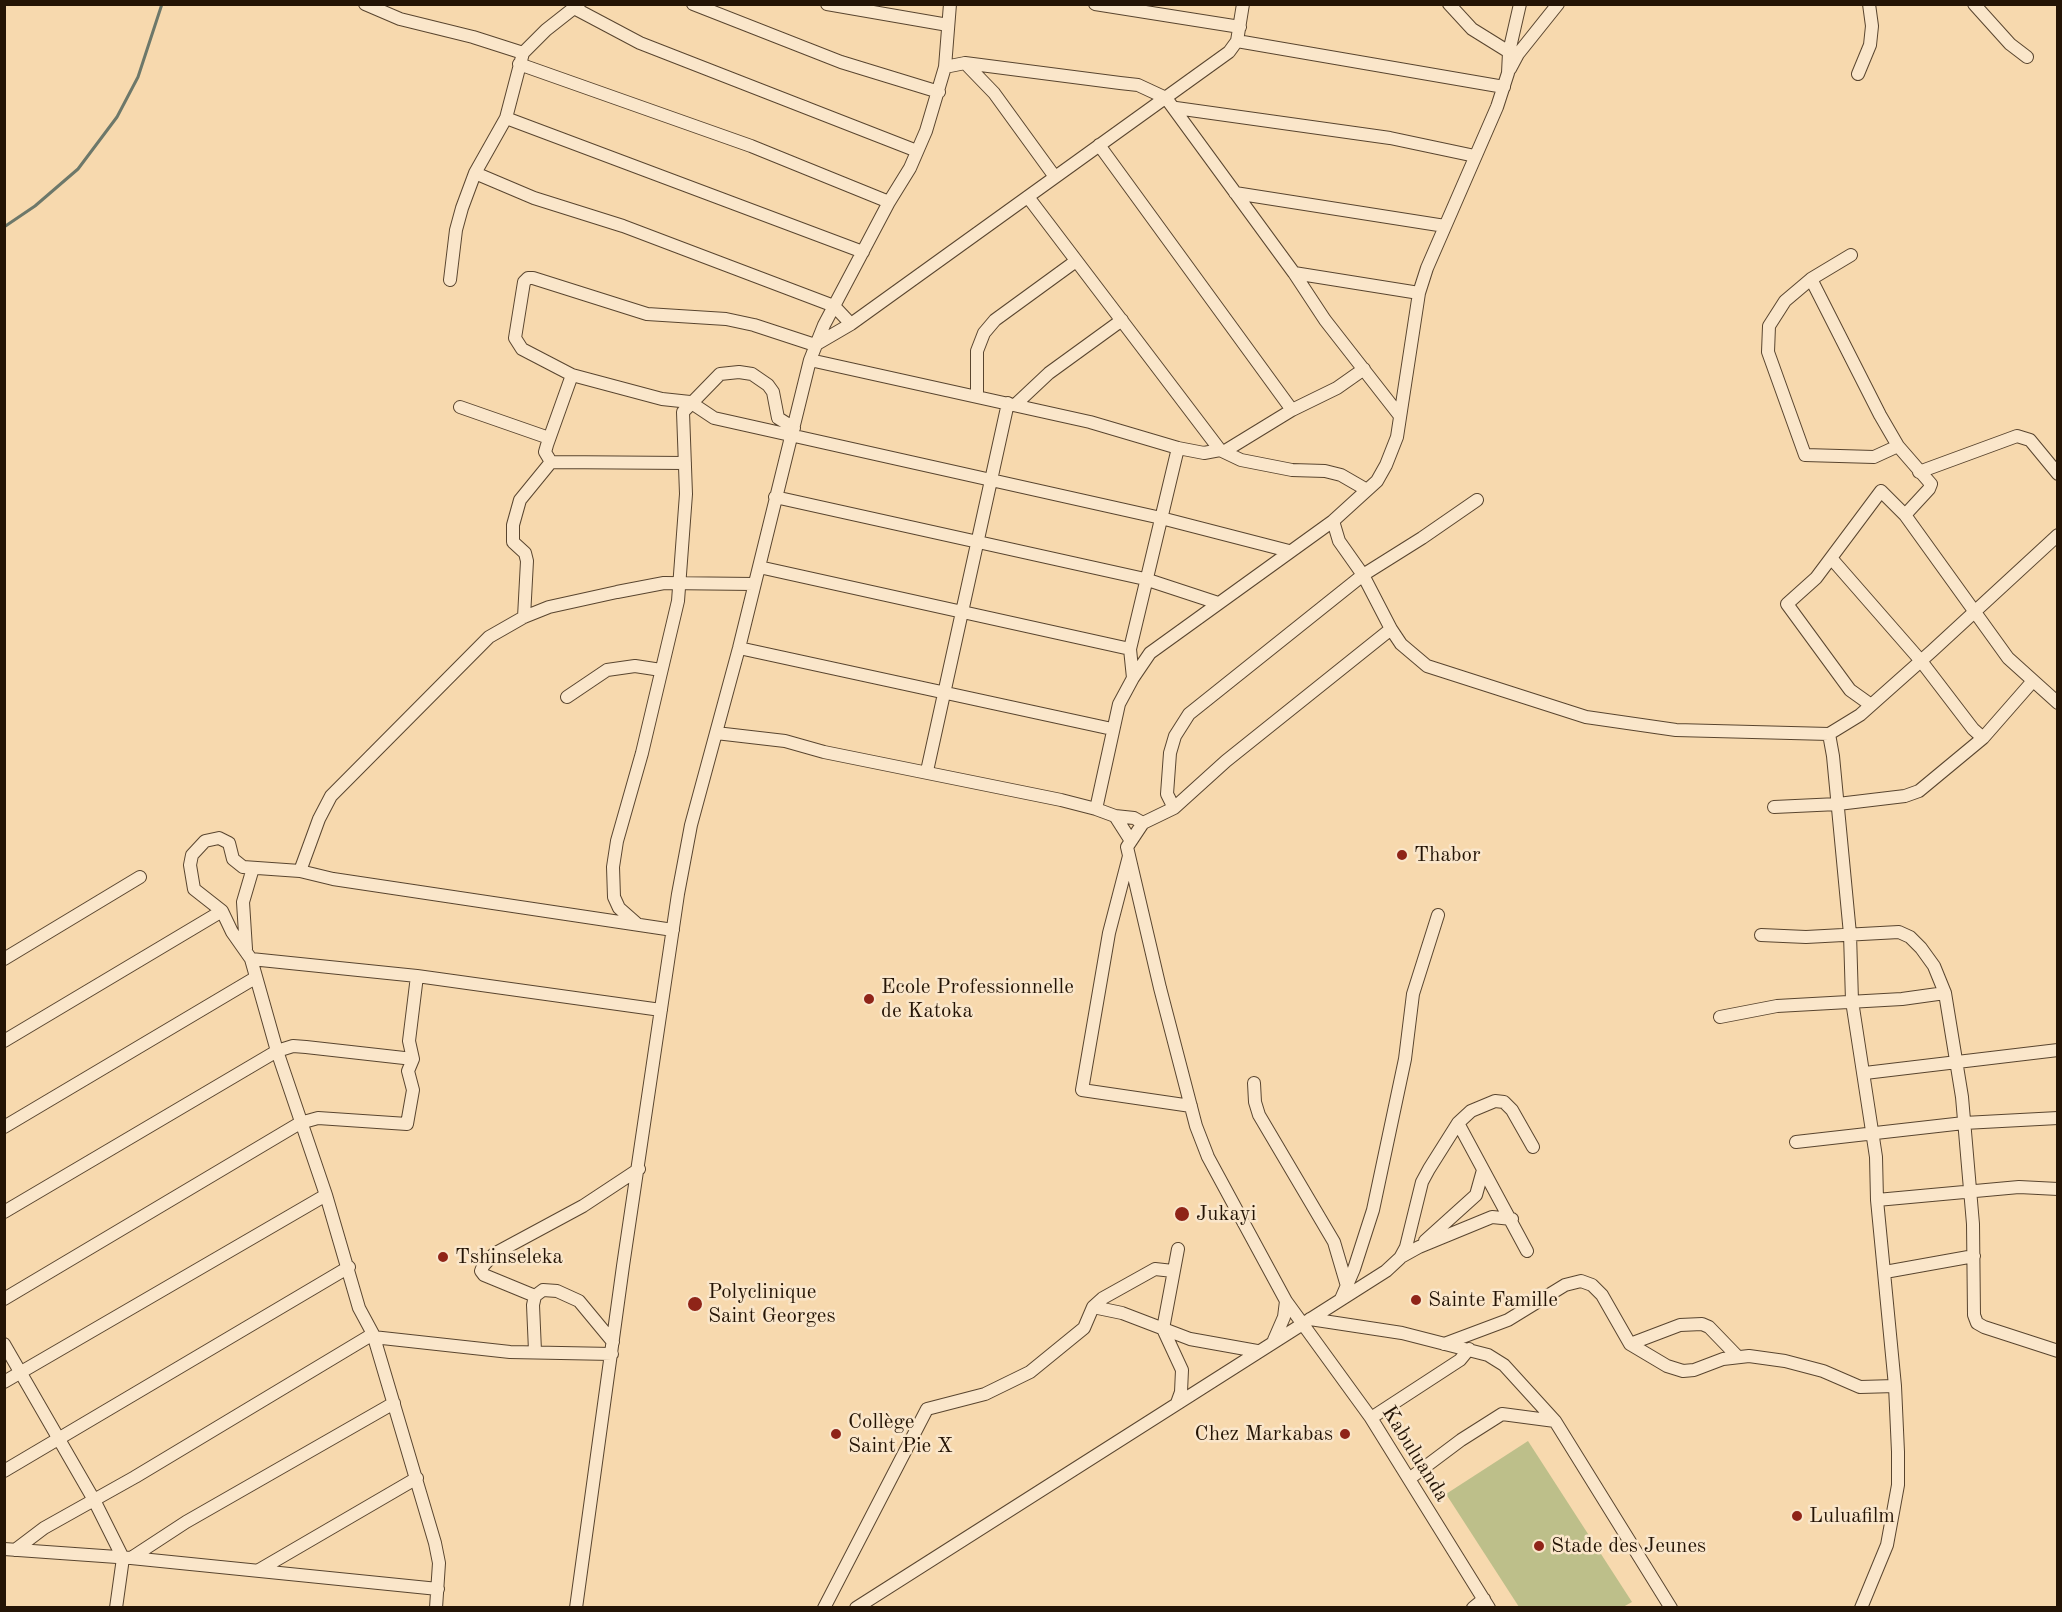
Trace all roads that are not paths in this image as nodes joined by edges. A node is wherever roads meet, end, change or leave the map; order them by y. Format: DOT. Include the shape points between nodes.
graph roads {
  1 [pos="365,4"];
  2 [pos="693,4"];
  3 [pos="827,4"];
  4 [pos="950,4"];
  5 [pos="1095,4"];
  6 [pos="1243,4"];
  7 [pos="1449,4"];
  8 [pos="1520,4"];
  9 [pos="1557,4"];
  10 [pos="1869,4"];
  11 [pos="1974,4"];
  12 [pos="576,6"];
  13 [pos="948,25"];
  14 [pos="1240,27"];
  15 [pos="1237,41"];
  16 [pos="1509,52"];
  17 [pos="2027,57"];
  18 [pos="521,58"];
  19 [pos="965,63"];
  20 [pos="945,67"];
  21 [pos="1508,73"];
  22 [pos="1858,75"];
  23 [pos="1504,87"];
  24 [pos="939,92"];
  25 [pos="1166,98"];
  26 [pos="1176,108"];
  27 [pos="506,118"];
  28 [pos="1099,145"];
  29 [pos="917,152"];
  30 [pos="1475,156"];
  31 [pos="475,173"];
  32 [pos="1056,177"];
  33 [pos="1235,193"];
  34 [pos="1028,197"];
  35 [pos="889,202"];
  36 [pos="1445,226"];
  37 [pos="863,252"];
  38 [pos="1851,255"];
  39 [pos="1076,261"];
  40 [pos="1294,273"];
  41 [pos="1811,279"];
  42 [pos="450,280"];
  43 [pos="1419,293"];
  44 [pos="834,306"];
  45 [pos="1122,320"];
  46 [pos="851,324"];
  47 [pos="815,345"];
  48 [pos="810,360"];
  49 [pos="1364,369"];
  50 [pos="572,375"];
  51 [pos="977,397"];
  52 [pos="690,402"];
  53 [pos="1012,404"];
  54 [pos="460,406"];
  55 [pos="1292,410"];
  56 [pos="1400,416"];
  57 [pos="793,432"];
  58 [pos="549,438"];
  59 [pos="1898,446"];
  60 [pos="1178,448"];
  61 [pos="1222,451"];
  62 [pos="551,462"];
  63 [pos="685,463"];
  64 [pos="1919,472"];
  65 [pos="2058,474"];
  66 [pos="991,481"];
  67 [pos="1367,490"];
  68 [pos="775,497"];
  69 [pos="1478,500"];
  70 [pos="1905,515"];
  71 [pos="1161,518"];
  72 [pos="1333,521"];
  73 [pos="2058,535"];
  74 [pos="977,542"];
  75 [pos="1289,551"];
  76 [pos="1831,558"];
  77 [pos="759,567"];
  78 [pos="1363,575"];
  79 [pos="1146,579"];
  80 [pos="664,583"];
  81 [pos="680,583"];
  82 [pos="699,584"];
  83 [pos="754,584"];
  84 [pos="678,601"];
  85 [pos="526,602"];
  86 [pos="1218,603"];
  87 [pos="549,607"];
  88 [pos="1973,612"];
  89 [pos="963,613"];
  90 [pos="524,617"];
  91 [pos="1391,629"];
  92 [pos="739,648"];
  93 [pos="1130,649"];
  94 [pos="1921,661"];
  95 [pos="661,670"];
  96 [pos="1132,678"];
  97 [pos="2032,682"];
  98 [pos="944,693"];
  99 [pos="567,697"];
  100 [pos="2058,703"];
  101 [pos="1871,705"];
  102 [pos="1112,729"];
  103 [pos="716,733"];
  104 [pos="1829,734"];
  105 [pos="1983,738"];
  106 [pos="927,771"];
  107 [pos="1838,804"];
  108 [pos="1774,807"];
  109 [pos="1174,808"];
  110 [pos="1096,809"];
  111 [pos="1115,816"];
  112 [pos="1143,823"];
  113 [pos="1131,841"];
  114 [pos="1129,856"];
  115 [pos="253,868"];
  116 [pos="300,871"];
  117 [pos="140,877"];
  118 [pos="222,911"];
  119 [pos="1438,915"];
  120 [pos="643,926"];
  121 [pos="673,930"];
  122 [pos="1850,934"];
  123 [pos="1761,935"];
  124 [pos="248,954"];
  125 [pos="4,959"];
  126 [pos="417,976"];
  127 [pos="255,978"];
  128 [pos="1945,993"];
  129 [pos="1852,1001"];
  130 [pos="661,1010"];
  131 [pos="1720,1017"];
  132 [pos="4,1041"];
  133 [pos="2058,1050"];
  134 [pos="277,1051"];
  135 [pos="412,1059"];
  136 [pos="1956,1063"];
  137 [pos="1865,1073"];
  138 [pos="1254,1083"];
  139 [pos="1191,1106"];
  140 [pos="2058,1118"];
  141 [pos="300,1123"];
  142 [pos="1458,1123"];
  143 [pos="1964,1123"];
  144 [pos="4,1126"];
  145 [pos="1874,1134"];
  146 [pos="1796,1142"];
  147 [pos="1533,1147"];
  148 [pos="639,1170"];
  149 [pos="1484,1170"];
  150 [pos="2058,1189"];
  151 [pos="1970,1192"];
  152 [pos="326,1195"];
  153 [pos="1476,1195"];
  154 [pos="1499,1197"];
  155 [pos="1877,1200"];
  156 [pos="4,1212"];
  157 [pos="1492,1217"];
  158 [pos="1512,1219"];
  159 [pos="1419,1247"];
  160 [pos="1178,1249"];
  161 [pos="1527,1251"];
  162 [pos="1974,1256"];
  163 [pos="1400,1257"];
  164 [pos="349,1267"];
  165 [pos="1173,1271"];
  166 [pos="1885,1272"];
  167 [pos="1347,1288"];
  168 [pos="535,1296"];
  169 [pos="4,1299"];
  170 [pos="1341,1300"];
  171 [pos="1286,1301"];
  172 [pos="1093,1307"];
  173 [pos="1307,1321"];
  174 [pos="1163,1329"];
  175 [pos="373,1335"];
  176 [pos="1273,1341"];
  177 [pos="4,1344"];
  178 [pos="1630,1344"];
  179 [pos="1449,1345"];
  180 [pos="613,1348"];
  181 [pos="1469,1349"];
  182 [pos="535,1351"];
  183 [pos="1257,1351"];
  184 [pos="2058,1351"];
  185 [pos="1737,1356"];
  186 [pos="1460,1360"];
  187 [pos="22,1372"];
  188 [pos="4,1382"];
  189 [pos="1895,1386"];
  190 [pos="394,1403"];
  191 [pos="1177,1403"];
  192 [pos="1371,1418"];
  193 [pos="1555,1421"];
  194 [pos="59,1438"];
  195 [pos="4,1471"];
  196 [pos="417,1478"];
  197 [pos="1409,1479"];
  198 [pos="94,1500"];
  199 [pos="10,1550"];
  200 [pos="127,1558"];
  201 [pos="259,1570"];
  202 [pos="438,1589"];
  203 [pos="1486,1603"];
  204 [pos="1665,1605"];
  205 [pos="116,1608"];
  206 [pos="436,1608"];
  207 [pos="576,1608"];
  208 [pos="824,1608"];
  209 [pos="856,1608"];
  210 [pos="1473,1608"];
  211 [pos="1862,1608"];
  1 -- 18 [label="street" via="400,20 473,37"];
  2 -- 24 [label="street" via="841,62"];
  3 -- 13 [label="street"];
  4 -- 13 [label="street"];
  5 -- 14 [label="street"];
  6 -- 14 [label="street"];
  7 -- 16 [label="street" via="1472,29"];
  8 -- 16 [label="street"];
  9 -- 21 [label="street"];
  10 -- 22 [label="street" via="1870,45"];
  11 -- 17 [label="street"];
  12 -- 18 [label="street" via="546,30"];
  12 -- 29 [label="street" via="640,43"];
  13 -- 20 [label="street"];
  14 -- 15 [label="street"];
  15 -- 23 [label="street"];
  15 -- 25 [label="street"];
  16 -- 21 [label="street"];
  18 -- 27 [label="street"];
  18 -- 35 [label="street"];
  19 -- 20 [label="street"];
  19 -- 25 [label="street" via="1138,86"];
  19 -- 32 [label="street" via="994,93"];
  20 -- 24 [label="street"];
  21 -- 23 [label="street"];
  23 -- 30 [label="street"];
  24 -- 29 [label="street"];
  25 -- 26 [label="street"];
  25 -- 28 [label="street"];
  26 -- 30 [label="street" via="1390,138"];
  26 -- 33 [label="street"];
  27 -- 31 [label="street"];
  27 -- 37 [label="street"];
  28 -- 32 [label="street"];
  28 -- 55 [label="street"];
  29 -- 35 [label="street"];
  30 -- 36 [label="street"];
  31 -- 42 [label="street" via="456,231"];
  31 -- 44 [label="street"];
  32 -- 34 [label="street"];
  33 -- 36 [label="street"];
  33 -- 40 [label="street"];
  34 -- 39 [label="street"];
  34 -- 46 [label="street"];
  35 -- 37 [label="street"];
  36 -- 43 [label="street"];
  37 -- 44 [label="street"];
  38 -- 41 [label="street"];
  39 -- 45 [label="street"];
  39 -- 51 [label="street" via="995,320 984,333 977,351"];
  40 -- 43 [label="street"];
  40 -- 49 [label="street"];
  41 -- 59 [label="street"];
  41 -- 59 [label="street" via="1775,314 1767,339 1773,371 1803,452 1810,456 1861,459"];
  43 -- 56 [label="street"];
  44 -- 46 [label="street"];
  44 -- 47 [label="street"];
  45 -- 53 [label="street"];
  45 -- 61 [label="street"];
  46 -- 47 [label="street"];
  47 -- 48 [label="street"];
  47 -- 50 [label="street" via="726,319 647,314 528,278 521,294 518,345"];
  48 -- 51 [label="street"];
  48 -- 57 [label="street"];
  49 -- 55 [label="street" via="1337,388"];
  49 -- 56 [label="street"];
  50 -- 52 [label="street" via="662,399"];
  50 -- 58 [label="street"];
  51 -- 53 [label="street"];
  52 -- 57 [label="street" via="714,418"];
  52 -- 57 [label="street" via="720,374 752,374 773,392 778,418"];
  52 -- 63 [label="street" via="682,417"];
  53 -- 60 [label="street"];
  53 -- 66 [label="street"];
  54 -- 58 [label="street"];
  55 -- 61 [label="street"];
  56 -- 67 [label="street" via="1391,454 1377,481"];
  57 -- 66 [label="street"];
  57 -- 68 [label="street"];
  58 -- 62 [label="street" via="545,452"];
  59 -- 64 [label="street"];
  60 -- 61 [label="street" via="1204,453"];
  60 -- 71 [label="street"];
  61 -- 67 [label="street" via="1241,460 1341,475"];
  62 -- 63 [label="street"];
  62 -- 85 [label="street" via="520,500 513,525 513,542 525,553 527,561"];
  63 -- 81 [label="street"];
  64 -- 65 [label="street" via="2017,436 2030,440"];
  64 -- 70 [label="street" via="1931,486"];
  66 -- 71 [label="street"];
  66 -- 74 [label="street"];
  67 -- 72 [label="street"];
  68 -- 74 [label="street"];
  68 -- 77 [label="street"];
  69 -- 78 [label="street"];
  70 -- 76 [label="street" via="1883,492 1878,492"];
  70 -- 88 [label="street"];
  71 -- 75 [label="street"];
  71 -- 79 [label="street"];
  72 -- 75 [label="street"];
  72 -- 78 [label="street" via="1339,541"];
  73 -- 88 [label="street"];
  74 -- 79 [label="street"];
  74 -- 89 [label="street"];
  75 -- 86 [label="street"];
  76 -- 94 [label="street"];
  76 -- 101 [label="street" via="1816,579 1787,604 1788,608 1850,690"];
  77 -- 83 [label="street"];
  77 -- 89 [label="street"];
  78 -- 91 [label="street"];
  78 -- 109 [label="street" via="1182,722 1167,776 1167,794"];
  79 -- 86 [label="street"];
  79 -- 93 [label="street"];
  80 -- 81 [label="street"];
  80 -- 84 [label="street"];
  80 -- 87 [label="street"];
  81 -- 82 [label="street"];
  81 -- 84 [label="street"];
  82 -- 83 [label="street"];
  82 -- 84 [label="street"];
  83 -- 92 [label="street"];
  84 -- 95 [label="street"];
  85 -- 87 [label="street"];
  85 -- 90 [label="street"];
  86 -- 96 [label="street" via="1150,653"];
  87 -- 90 [label="street"];
  88 -- 94 [label="street"];
  88 -- 97 [label="street"];
  89 -- 93 [label="street"];
  89 -- 98 [label="street"];
  90 -- 116 [label="street" via="474,649 434,695 331,796"];
  91 -- 104 [label="street" via="1401,644 1427,666 1586,717 1676,730"];
  91 -- 109 [label="street" via="1226,761"];
  92 -- 98 [label="street"];
  92 -- 103 [label="street"];
  93 -- 96 [label="street"];
  94 -- 101 [label="street"];
  94 -- 105 [label="street"];
  95 -- 99 [label="street" via="635,666 607,670"];
  95 -- 120 [label="street" via="613,867 612,884 618,908"];
  96 -- 102 [label="street"];
  97 -- 100 [label="street"];
  97 -- 105 [label="street"];
  98 -- 102 [label="street"];
  98 -- 106 [label="street"];
  101 -- 104 [label="street"];
  102 -- 110 [label="street"];
  103 -- 106 [label="street" via="785,741"];
  103 -- 121 [label="street" via="691,825"];
  104 -- 107 [label="street"];
  105 -- 107 [label="street" via="1919,791"];
  106 -- 110 [label="street"];
  107 -- 108 [label="street"];
  107 -- 122 [label="street"];
  109 -- 112 [label="street"];
  110 -- 111 [label="street"];
  111 -- 112 [label="street"];
  111 -- 113 [label="street"];
  112 -- 113 [label="street"];
  113 -- 114 [label="street" via="1127,847"];
  114 -- 139 [label="street, Kabuluanda"];
  114 -- 139 [label="street" via="1109,933 1082,1090"];
  115 -- 116 [label="street"];
  115 -- 118 [label="street" via="237,864 226,840 205,840 192,855 194,889"];
  115 -- 124 [label="street" via="243,902"];
  116 -- 120 [label="street"];
  117 -- 125 [label="street"];
  118 -- 124 [label="street"];
  118 -- 132 [label="street"];
  119 -- 167 [label="street" via="1413,994 1405,1059 1373,1210"];
  120 -- 121 [label="street"];
  121 -- 130 [label="street"];
  122 -- 123 [label="street"];
  122 -- 128 [label="street" via="1899,932 1910,937 1934,966"];
  122 -- 129 [label="street"];
  124 -- 126 [label="street"];
  124 -- 127 [label="street"];
  126 -- 130 [label="street"];
  126 -- 135 [label="street" via="409,1041"];
  127 -- 134 [label="street"];
  127 -- 144 [label="street"];
  128 -- 129 [label="street"];
  128 -- 136 [label="street"];
  129 -- 131 [label="street" via="1777,1006"];
  129 -- 137 [label="street"];
  130 -- 148 [label="street"];
  133 -- 136 [label="street"];
  134 -- 135 [label="street" via="293,1046"];
  134 -- 141 [label="street"];
  134 -- 156 [label="street"];
  135 -- 141 [label="street" via="408,1071 413,1090 407,1124 318,1118"];
  136 -- 137 [label="street"];
  136 -- 143 [label="street"];
  137 -- 145 [label="street"];
  138 -- 167 [label="street" via="1259,1115 1334,1242"];
  139 -- 171 [label="street, Kabuluanda" via="1208,1157"];
  140 -- 143 [label="street"];
  141 -- 152 [label="street"];
  141 -- 169 [label="street"];
  142 -- 147 [label="street" via="1483,1104 1504,1102"];
  142 -- 149 [label="street"];
  142 -- 163 [label="street" via="1422,1182 1409,1238"];
  143 -- 145 [label="street"];
  143 -- 151 [label="street"];
  145 -- 146 [label="street"];
  145 -- 155 [label="street"];
  148 -- 168 [label="street" via="584,1206 488,1258 481,1271 484,1275"];
  148 -- 180 [label="street"];
  149 -- 153 [label="street"];
  149 -- 154 [label="street"];
  150 -- 151 [label="street" via="2019,1187"];
  151 -- 155 [label="street"];
  151 -- 162 [label="street"];
  152 -- 164 [label="street"];
  152 -- 187 [label="street"];
  153 -- 154 [label="street"];
  153 -- 159 [label="street"];
  154 -- 157 [label="street"];
  154 -- 158 [label="street"];
  155 -- 166 [label="street"];
  157 -- 158 [label="street"];
  157 -- 159 [label="street"];
  158 -- 161 [label="street"];
  159 -- 163 [label="street"];
  160 -- 165 [label="street"];
  162 -- 166 [label="street"];
  162 -- 184 [label="street" via="1977,1323"];
  163 -- 170 [label="street" via="1386,1271"];
  164 -- 175 [label="street" via="359,1308"];
  164 -- 194 [label="street"];
  165 -- 172 [label="street" via="1155,1269 1143,1274"];
  165 -- 174 [label="street"];
  166 -- 189 [label="street"];
  167 -- 170 [label="street"];
  168 -- 180 [label="street" via="552,1289 568,1294 589,1309"];
  168 -- 182 [label="street"];
  170 -- 173 [label="street"];
  171 -- 173 [label="street, Kabuluanda"];
  171 -- 176 [label="street" via="1284,1317"];
  172 -- 174 [label="street"];
  172 -- 208 [label="street" via="1084,1328 1030,1372 985,1394 927,1409"];
  173 -- 176 [label="street"];
  173 -- 179 [label="street" via="1361,1325"];
  173 -- 192 [label="street, Kabuluanda"];
  174 -- 183 [label="street" via="1199,1341"];
  174 -- 191 [label="street" via="1182,1370"];
  175 -- 182 [label="street" via="493,1350"];
  175 -- 190 [label="street"];
  175 -- 198 [label="street"];
  176 -- 183 [label="street"];
  177 -- 187 [label="street"];
  178 -- 179 [label="street" via="1602,1295 1581,1281 1565,1286 1508,1320"];
  178 -- 185 [label="street" via="1683,1371"];
  178 -- 185 [label="street" via="1680,1325 1702,1324"];
  179 -- 181 [label="street"];
  179 -- 186 [label="street"];
  180 -- 182 [label="street"];
  180 -- 207 [label="street"];
  181 -- 186 [label="street"];
  181 -- 193 [label="street" via="1504,1365"];
  183 -- 191 [label="street"];
  185 -- 189 [label="street" via="1785,1361 1860,1387"];
  186 -- 192 [label="street"];
  187 -- 188 [label="street"];
  187 -- 194 [label="street"];
  189 -- 211 [label="street" via="1898,1485 1893,1520"];
  190 -- 196 [label="street"];
  190 -- 200 [label="street"];
  191 -- 209 [label="street"];
  192 -- 197 [label="street, Kabuluanda"];
  193 -- 197 [label="street" via="1502,1414"];
  193 -- 204 [label="street"];
  194 -- 195 [label="street"];
  194 -- 198 [label="street"];
  196 -- 201 [label="street"];
  196 -- 202 [label="street" via="439,1563"];
  197 -- 203 [label="street, Kabuluanda"];
  198 -- 199 [label="street"];
  198 -- 200 [label="street"];
  199 -- 200 [label="street"];
  200 -- 201 [label="street"];
  200 -- 205 [label="street"];
  201 -- 202 [label="street"];
  202 -- 206 [label="street"];
  203 -- 210 [label="street"];
}
